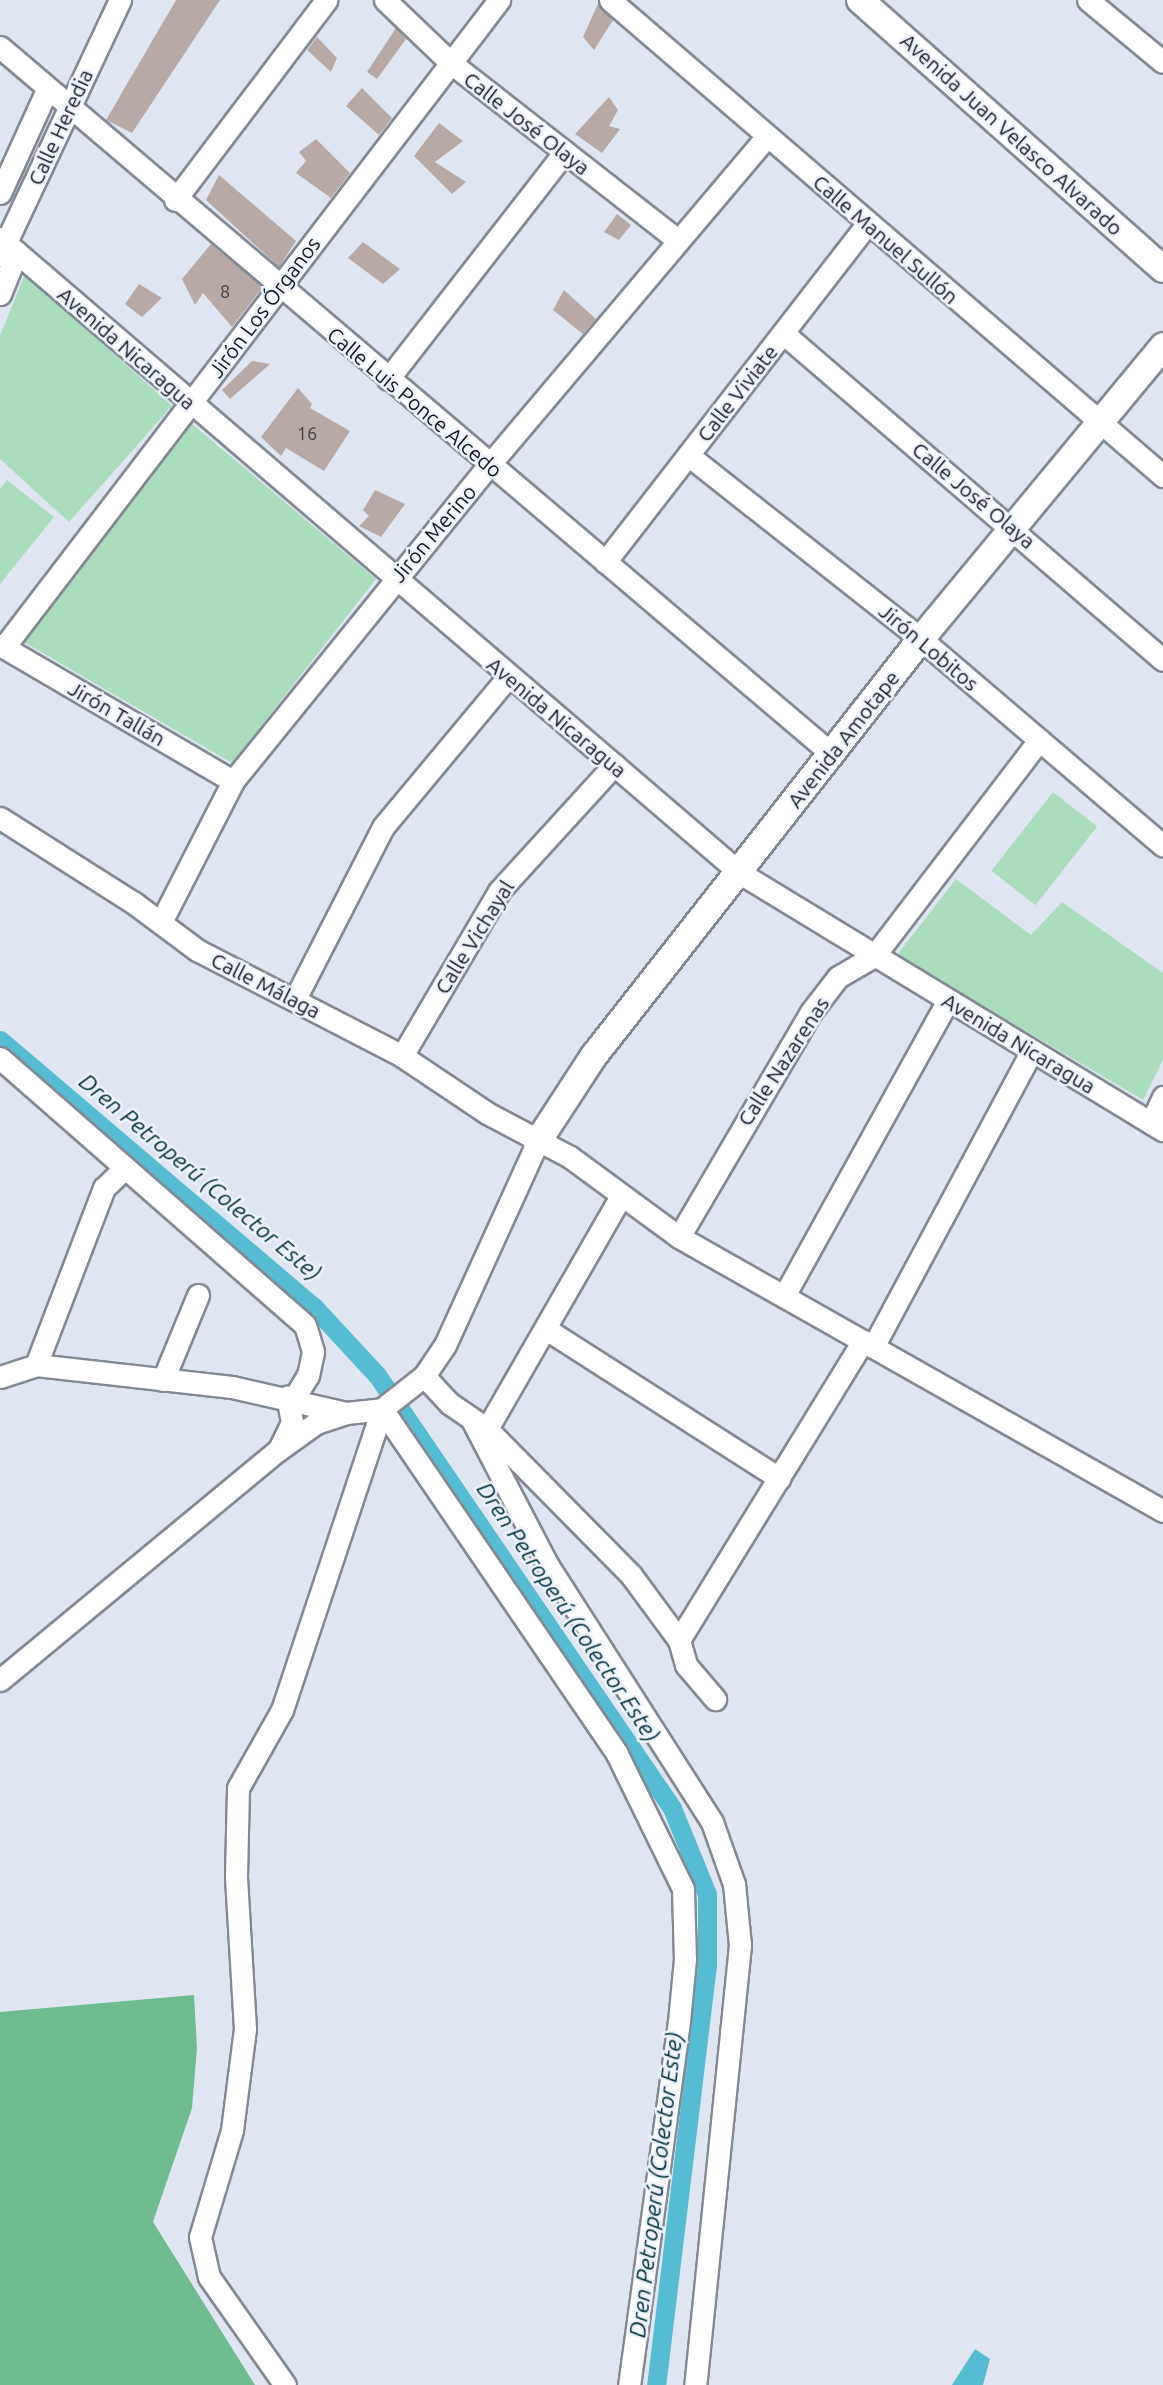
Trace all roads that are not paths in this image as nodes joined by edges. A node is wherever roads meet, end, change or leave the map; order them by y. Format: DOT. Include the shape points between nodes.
graph roads {
  1 [pos="120,0"];
  2 [pos="326,0"];
  3 [pos="384,0"];
  4 [pos="499,0"];
  5 [pos="610,0"];
  6 [pos="860,0"];
  7 [pos="1088,0"];
  8 [pos="0,47"];
  9 [pos="1163,62"];
  10 [pos="451,63"];
  11 [pos="47,90"];
  12 [pos="68,110"];
  13 [pos="767,136"];
  14 [pos="565,152"];
  15 [pos="0,193"];
  16 [pos="175,200"];
  17 [pos="868,223"];
  18 [pos="676,239"];
  19 [pos="6,247"];
  20 [pos="1163,269"];
  21 [pos="279,287"];
  22 [pos="0,294"];
  23 [pos="783,334"];
  24 [pos="1163,346"];
  25 [pos="388,379"];
  26 [pos="191,404"];
  27 [pos="1099,424"];
  28 [pos="688,455"];
  29 [pos="490,464"];
  30 [pos="1163,477"];
  31 [pos="1013,527"];
  32 [pos="605,562"];
  33 [pos="395,579"];
  34 [pos="921,639"];
  35 [pos="2,646"];
  36 [pos="1163,660"];
  37 [pos="509,676"];
  38 [pos="1039,740"];
  39 [pos="831,754"];
  40 [pos="614,765"];
  41 [pos="233,781"];
  42 [pos="0,818"];
  43 [pos="1163,846"];
  44 [pos="740,873"];
  45 [pos="161,922"];
  46 [pos="874,956"];
  47 [pos="295,999"];
  48 [pos="948,1000"];
  49 [pos="1032,1051"];
  50 [pos="402,1056"];
  51 [pos="0,1058"];
  52 [pos="1163,1097"];
  53 [pos="1157,1126"];
  54 [pos="537,1143"];
  55 [pos="125,1168"];
  56 [pos="620,1198"];
  57 [pos="679,1237"];
  58 [pos="198,1295"];
  59 [pos="784,1296"];
  60 [pos="546,1329"];
  61 [pos="868,1344"];
  62 [pos="36,1365"];
  63 [pos="424,1376"];
  64 [pos="0,1377"];
  65 [pos="163,1380"];
  66 [pos="290,1397"];
  67 [pos="382,1409"];
  68 [pos="346,1413"];
  69 [pos="479,1423"];
  70 [pos="277,1451"];
  71 [pos="779,1478"];
  72 [pos="1163,1511"];
  73 [pos="679,1640"];
  74 [pos="0,1680"];
  75 [pos="715,1699"];
  76 [pos="285,2385"];
  77 [pos="629,2385"];
  78 [pos="695,2385"];
  1 -- 12 [label="street, Calle Heredia"];
  2 -- 16 [label="street"];
  3 -- 10 [label="street, Calle José Olaya"];
  4 -- 10 [label="street, Jirón Los Órganos"];
  5 -- 13 [label="street, Calle Manuel Sullón"];
  6 -- 20 [label="street, Avenida Juan Velasco Alvarado"];
  7 -- 9 [label="street"];
  8 -- 11 [label="street, Calle Luis Ponce Alcedo"];
  10 -- 14 [label="street, Calle José Olaya"];
  10 -- 21 [label="street, Jirón Los Órganos"];
  11 -- 12 [label="street, Calle Luis Ponce Alcedo"];
  11 -- 15 [label="street"];
  12 -- 16 [label="street, Calle Luis Ponce Alcedo"];
  12 -- 19 [label="street, Calle Heredia"];
  13 -- 17 [label="street, Calle Manuel Sullón"];
  13 -- 18 [label="street, Jirón Merino"];
  14 -- 18 [label="street, Calle José Olaya"];
  14 -- 25 [label="street"];
  16 -- 21 [label="street, Calle Luis Ponce Alcedo"];
  17 -- 23 [label="street, Calle Viviate"];
  17 -- 27 [label="street, Calle Manuel Sullón"];
  18 -- 29 [label="street, Jirón Merino"];
  19 -- 22 [label="street, Calle Heredia"];
  19 -- 26 [label="street, Avenida Nicaragua"];
  21 -- 25 [label="street, Calle Luis Ponce Alcedo"];
  21 -- 26 [label="street, Jirón Los Órganos"];
  23 -- 28 [label="street, Calle Viviate"];
  23 -- 31 [label="street, Calle José Olaya"];
  24 -- 27 [label="street, Avenida Amotape"];
  25 -- 29 [label="street, Calle Luis Ponce Alcedo"];
  26 -- 33 [label="street, Avenida Nicaragua"];
  26 -- 35 [label="street, Jirón Los Órganos"];
  27 -- 30 [label="street, Calle Manuel Sullón"];
  27 -- 31 [label="street, Avenida Amotape"];
  28 -- 32 [label="street, Calle Viviate"];
  28 -- 34 [label="street, Jirón Lobitos"];
  29 -- 32 [label="street, Calle Luis Ponce Alcedo"];
  29 -- 33 [label="street, Jirón Merino"];
  31 -- 34 [label="street, Avenida Amotape"];
  31 -- 36 [label="street, Calle José Olaya"];
  32 -- 39 [label="street, Calle Luis Ponce Alcedo"];
  33 -- 37 [label="street, Avenida Nicaragua"];
  33 -- 41 [label="street, Jirón Merino"];
  34 -- 38 [label="street, Jirón Lobitos"];
  34 -- 39 [label="street, Avenida Amotape"];
  35 -- 41 [label="street, Jirón Tallán"];
  37 -- 40 [label="street, Avenida Nicaragua"];
  37 -- 47 [label="street" via="383,827"];
  38 -- 43 [label="street, Jirón Lobitos"];
  38 -- 46 [label="street, Calle Nazarenas"];
  39 -- 44 [label="street, Avenida Amotape"];
  40 -- 44 [label="street, Avenida Nicaragua"];
  40 -- 50 [label="street, Calle Vichayal" via="499,891"];
  41 -- 45 [label="street, Jirón Merino"];
  42 -- 45 [label="street, Calle Málaga"];
  44 -- 46 [label="street, Avenida Nicaragua"];
  44 -- 54 [label="street, Avenida Amotape" via="593,1057"];
  45 -- 47 [label="street, Calle Málaga" via="197,950"];
  46 -- 48 [label="street, Avenida Nicaragua"];
  46 -- 57 [label="street, Calle Nazarenas" via="838,978 811,1012"];
  47 -- 50 [label="street, Calle Málaga"];
  48 -- 49 [label="street, Avenida Nicaragua"];
  48 -- 59 [label="street"];
  49 -- 53 [label="street, Avenida Nicaragua"];
  49 -- 61 [label="street"];
  50 -- 54 [label="street, Calle Málaga"];
  51 -- 55 [label="street"];
  52 -- 53 [label="street"];
  54 -- 56 [label="street, Calle Málaga" via="570,1157"];
  54 -- 63 [label="street" via="445,1345"];
  55 -- 62 [label="street" via="104,1188"];
  55 -- 66 [label="street" via="305,1325 313,1352 308,1375"];
  56 -- 57 [label="street, Calle Málaga"];
  56 -- 60 [label="street"];
  57 -- 59 [label="street, Calle Málaga"];
  58 -- 65 [label="street"];
  59 -- 61 [label="street, Calle Málaga"];
  60 -- 69 [label="street"];
  60 -- 71 [label="street"];
  61 -- 71 [label="street"];
  61 -- 72 [label="street, Calle Málaga"];
  62 -- 64 [label="street"];
  62 -- 65 [label="street"];
  63 -- 67 [label="street"];
  63 -- 69 [label="street"];
  65 -- 66 [label="street"];
  66 -- 68 [label="street"];
  66 -- 70 [label="street" via="292,1422"];
  67 -- 68 [label="street"];
  67 -- 76 [label="street" via="282,1710 237,1788 236,1876 245,2029 232,2130 200,2237 209,2277"];
  67 -- 77 [label="street" via="617,1754 683,1889 685,1959 679,2021"];
  68 -- 70 [label="street" via="316,1423"];
  69 -- 73 [label="street" via="631,1575"];
  69 -- 78 [label="street" via="547,1564 712,1822 734,1884 740,1945"];
  70 -- 74 [label="street"];
  71 -- 73 [label="street"];
  73 -- 75 [label="street" via="686,1665"];
}
